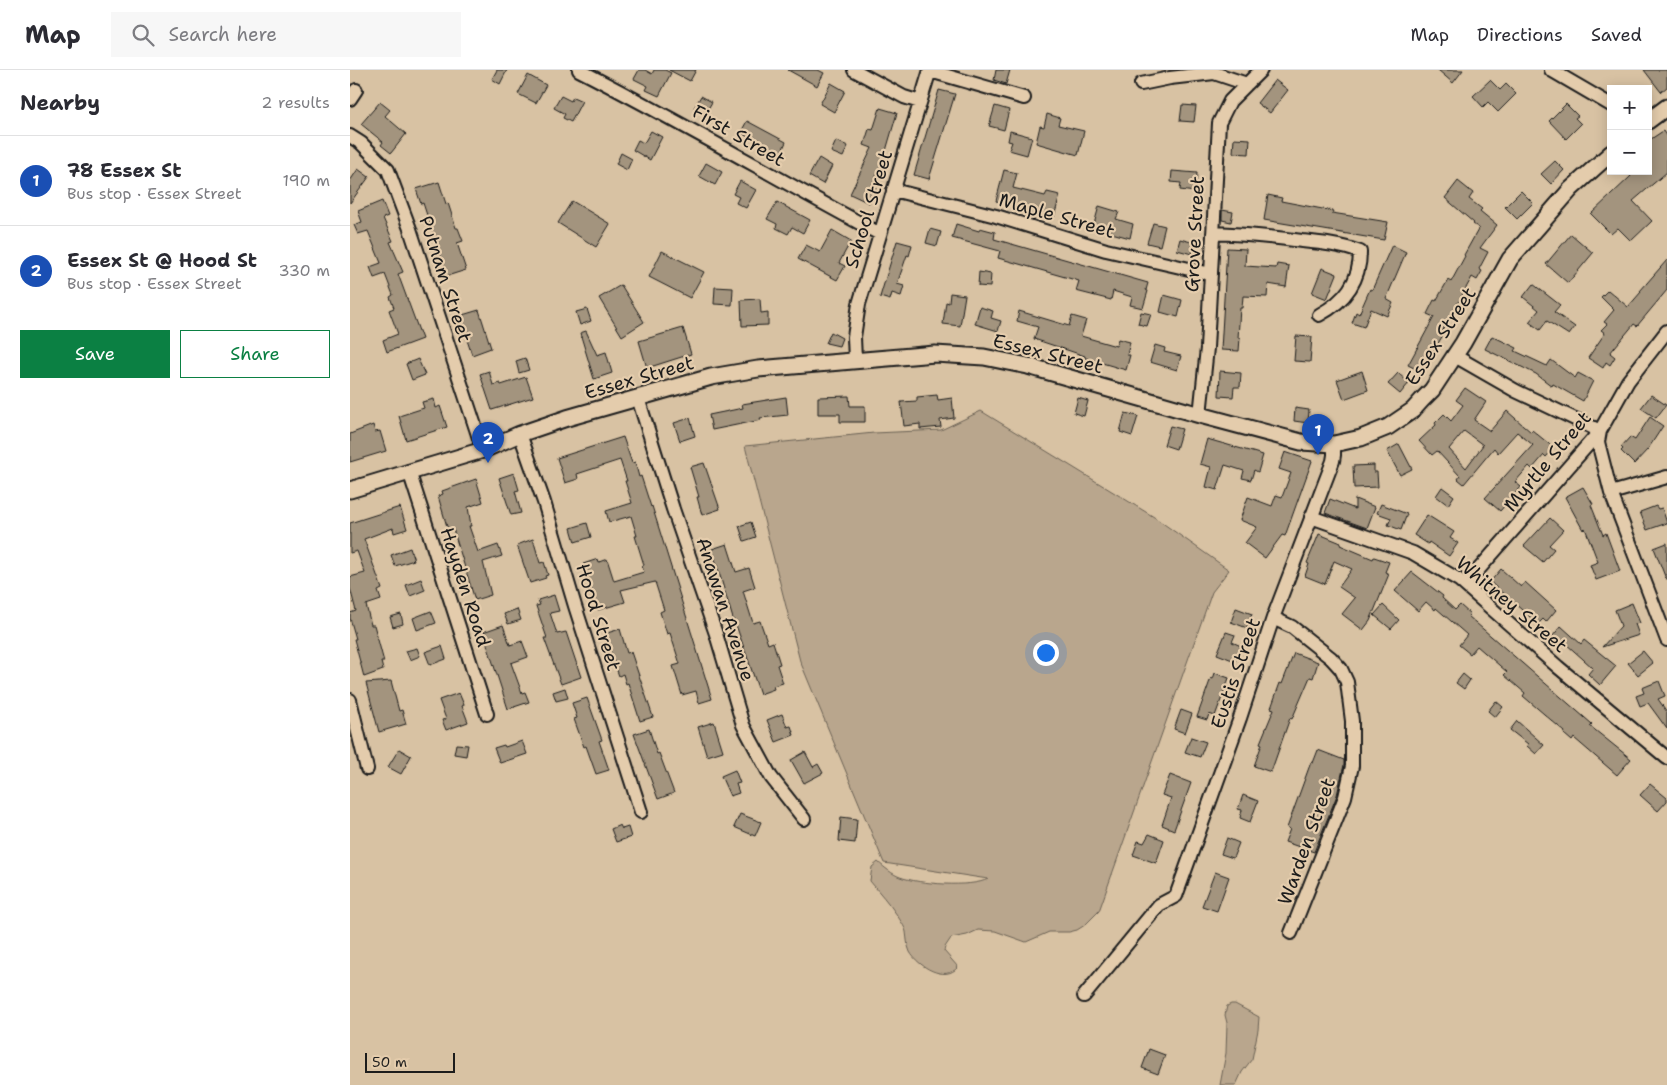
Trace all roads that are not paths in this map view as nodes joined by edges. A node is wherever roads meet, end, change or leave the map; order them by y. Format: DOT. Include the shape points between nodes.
graph roads {
  1 [pos="580,70"];
  2 [pos="854,70"];
  3 [pos="930,70"];
  4 [pos="1261,70"];
  5 [pos="1551,70"];
  6 [pos="1140,84"];
  7 [pos="1247,84"];
  8 [pos="1024,98"];
  9 [pos="920,102"];
  10 [pos="1607,103"];
  11 [pos="1667,107"];
  12 [pos="1652,118"];
  13 [pos="350,136"];
  14 [pos="1607,157"];
  15 [pos="893,190"];
  16 [pos="1213,233"];
  17 [pos="880,234"];
  18 [pos="1211,274"];
  19 [pos="1320,315"];
  20 [pos="1667,330"];
  21 [pos="1455,356"];
  22 [pos="855,360"];
  23 [pos="638,398"];
  24 [pos="1200,415"];
  25 [pos="1600,431"];
  26 [pos="520,434"];
  27 [pos="1334,444"];
  28 [pos="483,450"];
  29 [pos="409,471"];
  30 [pos="1667,477"];
  31 [pos="350,490"];
  32 [pos="1611,493"];
  33 [pos="1311,517"];
  34 [pos="1465,585"];
  35 [pos="1273,618"];
  36 [pos="1667,640"];
  37 [pos="350,700"];
  38 [pos="487,714"];
  39 [pos="1667,758"];
  40 [pos="367,769"];
  41 [pos="641,812"];
  42 [pos="804,819"];
  43 [pos="1292,933"];
  44 [pos="1084,996"];
  1 -- 17 [label="street, First Street"];
  2 -- 9 [label="street"];
  3 -- 8 [label="street"];
  3 -- 9 [label="street, School Street"];
  4 -- 7 [label="street, Grove Street"];
  5 -- 10 [label="street"];
  6 -- 7 [label="street" via="1214,73"];
  7 -- 16 [label="street, Grove Street" via="1230,101 1219,123"];
  9 -- 15 [label="street, School Street"];
  11 -- 12 [label="main road"];
  13 -- 28 [label="street, Putnam Street" via="388,170"];
  14 -- 21 [label="main road, Essex Street" via="1571,189 1510,259"];
  15 -- 17 [label="street, School Street"];
  15 -- 18 [label="street, Maple Street" via="996,216 1106,250"];
  16 -- 18 [label="street, Grove Street"];
  16 -- 19 [label="street" via="1260,235 1360,252 1358,272 1345,297"];
  17 -- 22 [label="street, School Street" via="856,318"];
  18 -- 24 [label="street, Grove Street"];
  20 -- 25 [label="street, Myrtle Street" via="1628,381"];
  21 -- 25 [label="street" via="1516,391"];
  21 -- 27 [label="main road, Essex Street" via="1432,390 1413,410 1388,427 1362,438"];
  22 -- 23 [label="main road, Essex Street" via="733,373"];
  22 -- 24 [label="main road, Essex Street" via="935,354 984,357 1036,368"];
  23 -- 26 [label="main road, Essex Street"];
  23 -- 42 [label="street, Anawan Avenue" via="743,725 771,777"];
  24 -- 27 [label="main road, Essex Street" via="1301,442"];
  25 -- 32 [label="street" via="1598,442"];
  25 -- 34 [label="street, Myrtle Street"];
  26 -- 28 [label="main road, Essex Street"];
  26 -- 41 [label="street, Hood Street"];
  27 -- 33 [label="street, Eustis Street" via="1332,461"];
  28 -- 29 [label="main road, Essex Street"];
  29 -- 31 [label="main road, Essex Street"];
  29 -- 38 [label="street, Hayden Road"];
  30 -- 32 [label="street"];
  32 -- 36 [label="street"];
  33 -- 34 [label="street, Whitney Street" via="1413,553"];
  33 -- 35 [label="street, Eustis Street"];
  34 -- 39 [label="street, Whitney Street"];
  35 -- 43 [label="street, Warden Street" via="1332,658 1341,669 1347,682 1352,722 1352,766 1345,797"];
  35 -- 44 [label="street, Eustis Street" via="1176,896 1159,905"];
  37 -- 40 [label="street"];
}
